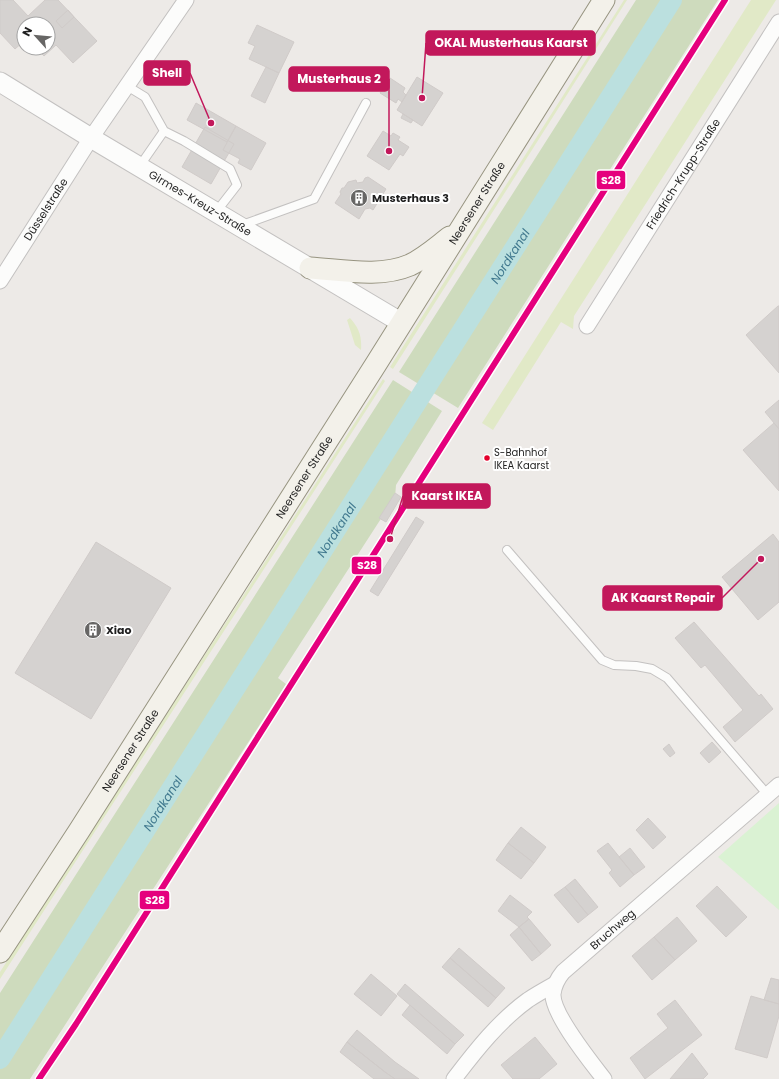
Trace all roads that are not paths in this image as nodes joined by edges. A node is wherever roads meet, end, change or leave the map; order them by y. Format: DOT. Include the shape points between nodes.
graph roads {
  1 [pos="186,0"];
  2 [pos="604,0"];
  3 [pos="779,22"];
  4 [pos="0,82"];
  5 [pos="127,86"];
  6 [pos="366,103"];
  7 [pos="164,130"];
  8 [pos="91,138"];
  9 [pos="139,167"];
  10 [pos="216,212"];
  11 [pos="239,226"];
  12 [pos="462,227"];
  13 [pos="310,268"];
  14 [pos="0,281"];
  15 [pos="402,323"];
  16 [pos="586,326"];
  17 [pos="507,550"];
  18 [pos="779,785"];
  19 [pos="767,794"];
  20 [pos="0,952"];
  21 [pos="555,984"];
  22 [pos="454,1079"];
  23 [pos="604,1079"];
  1 -- 5 [label="street, Düsselstraße"];
  2 -- 12 [label="main road, Neersener Straße"];
  3 -- 16 [label="street, Friedrich-Krupp-Straße"];
  4 -- 8 [label="street, Girmes-Kreuz-Straße"];
  5 -- 7 [label="lane" via="145,97"];
  5 -- 8 [label="street, Düsselstraße"];
  6 -- 11 [label="lane" via="314,199"];
  7 -- 9 [label="lane"];
  7 -- 10 [label="lane" via="230,169 237,185"];
  8 -- 9 [label="street, Girmes-Kreuz-Straße"];
  8 -- 14 [label="street, Düsselstraße"];
  9 -- 10 [label="street, Girmes-Kreuz-Straße"];
  10 -- 11 [label="street, Girmes-Kreuz-Straße"];
  11 -- 13 [label="street, Girmes-Kreuz-Straße"];
  12 -- 13 [label="main road" via="437,248 411,264 391,270 366,272"];
  12 -- 15 [label="main road, Neersener Straße"];
  13 -- 15 [label="street, Girmes-Kreuz-Straße"];
  15 -- 20 [label="main road, Neersener Straße"];
  17 -- 19 [label="lane" via="602,660 614,665 652,669 667,678"];
  18 -- 19 [label="street, Bruchweg"];
  19 -- 21 [label="street, Bruchweg" via="563,972"];
  21 -- 22 [label="street, Bruchweg" via="529,999 498,1026"];
  21 -- 23 [label="street" via="553,995 557,1011"];
}
